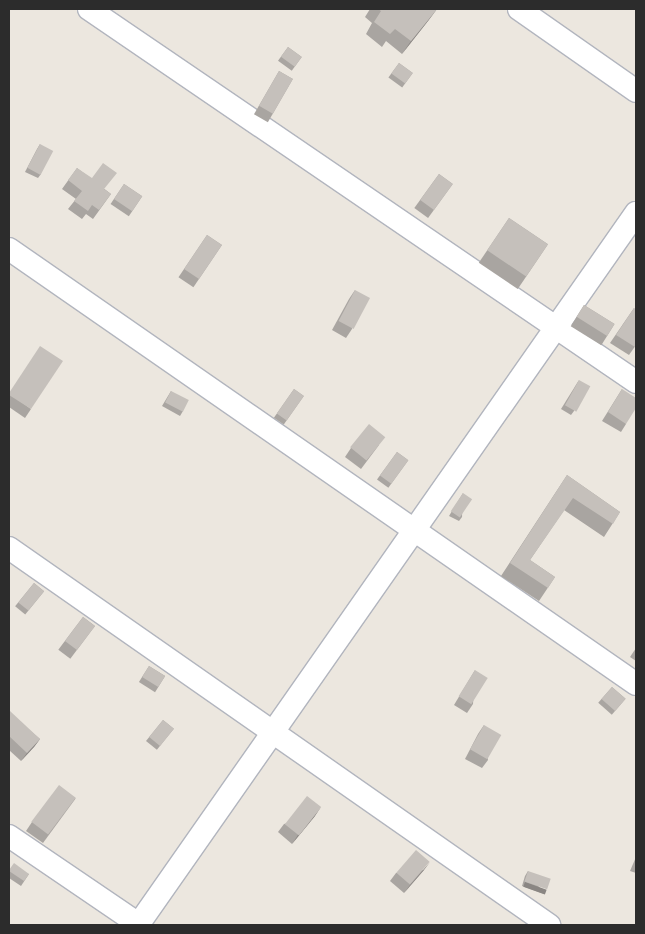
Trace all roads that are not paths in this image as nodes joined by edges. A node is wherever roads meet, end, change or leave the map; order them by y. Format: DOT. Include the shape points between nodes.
graph roads {
  1 [pos="89,9"];
  2 [pos="519,9"];
  3 [pos="636,91"];
  4 [pos="636,213"];
  5 [pos="9,249"];
  6 [pos="556,326"];
  7 [pos="636,382"];
  8 [pos="411,530"];
  9 [pos="9,548"];
  10 [pos="636,684"];
  11 [pos="272,734"];
  12 [pos="9,836"];
  13 [pos="139,925"];
  14 [pos="549,925"];
  1 -- 6 [label="street"];
  2 -- 3 [label="street"];
  4 -- 6 [label="street"];
  5 -- 8 [label="street"];
  6 -- 7 [label="street"];
  6 -- 8 [label="street"];
  8 -- 10 [label="street"];
  8 -- 11 [label="street"];
  9 -- 11 [label="street"];
  11 -- 13 [label="street"];
  11 -- 14 [label="street"];
  12 -- 13 [label="street"];
}
